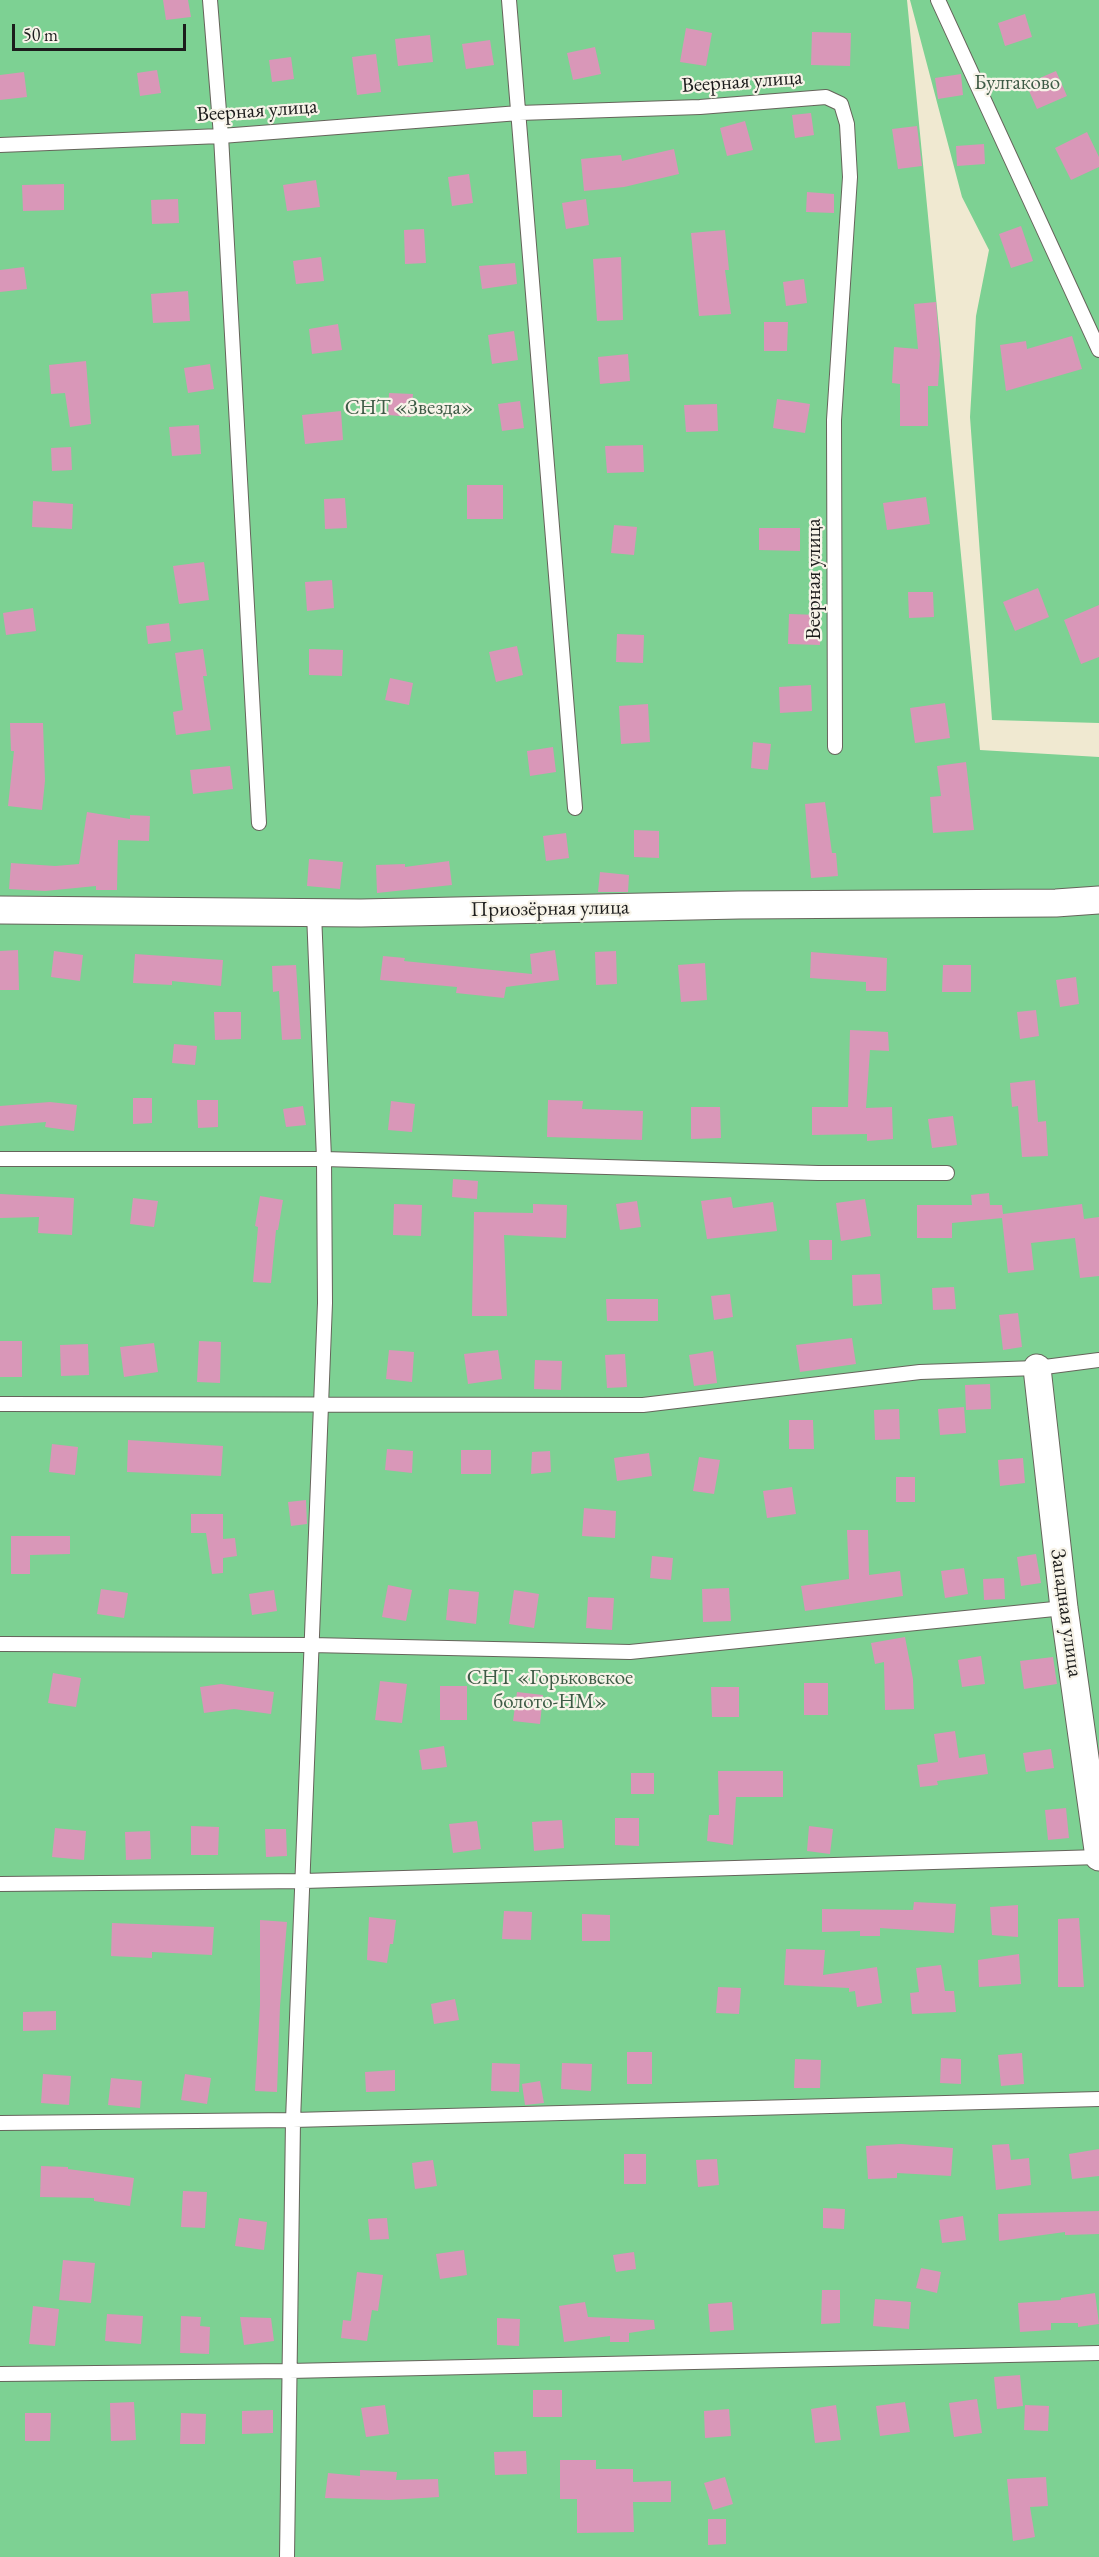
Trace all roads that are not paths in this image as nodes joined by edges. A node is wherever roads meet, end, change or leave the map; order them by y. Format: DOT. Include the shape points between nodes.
graph roads {
  1 [pos="210,0"];
  2 [pos="509,0"];
  3 [pos="938,0"];
  4 [pos="519,113"];
  5 [pos="221,136"];
  6 [pos="0,145"];
  7 [pos="1099,350"];
  8 [pos="835,747"];
  9 [pos="575,808"];
  10 [pos="259,823"];
  11 [pos="1099,900"];
  12 [pos="0,910"];
  13 [pos="314,913"];
  14 [pos="0,1159"];
  15 [pos="324,1159"];
  16 [pos="947,1173"];
  17 [pos="1099,1360"];
  18 [pos="1037,1368"];
  19 [pos="0,1404"];
  20 [pos="321,1406"];
  21 [pos="1064,1608"];
  22 [pos="0,1644"];
  23 [pos="311,1645"];
  24 [pos="1099,1857"];
  25 [pos="304,1881"];
  26 [pos="0,1884"];
  27 [pos="1099,2099"];
  28 [pos="292,2120"];
  29 [pos="0,2123"];
  30 [pos="1099,2353"];
  31 [pos="289,2372"];
  32 [pos="0,2374"];
  33 [pos="287,2557"];
  1 -- 5 [label="lane"];
  2 -- 4 [label="lane"];
  3 -- 7 [label="lane"];
  4 -- 5 [label="lane, Веерная улица"];
  4 -- 8 [label="lane, Веерная улица" via="700,107 826,97 841,104 847,124 850,177 834,420"];
  4 -- 9 [label="lane"];
  5 -- 6 [label="lane, Веерная улица"];
  5 -- 10 [label="lane"];
  11 -- 13 [label="street, Приозёрная улица"];
  12 -- 13 [label="street, Приозёрная улица"];
  13 -- 15 [label="lane"];
  14 -- 15 [label="lane"];
  15 -- 16 [label="lane"];
  15 -- 20 [label="lane"];
  17 -- 18 [label="lane"];
  18 -- 20 [label="lane" via="920,1372 643,1405"];
  18 -- 21 [label="street, Западная улица"];
  19 -- 20 [label="lane"];
  20 -- 23 [label="lane"];
  21 -- 23 [label="lane" via="630,1652"];
  21 -- 24 [label="street, Западная улица"];
  22 -- 23 [label="lane"];
  23 -- 25 [label="lane"];
  24 -- 25 [label="lane"];
  25 -- 26 [label="lane"];
  25 -- 28 [label="lane"];
  27 -- 28 [label="lane"];
  28 -- 29 [label="lane"];
  28 -- 31 [label="lane"];
  30 -- 31 [label="lane"];
  31 -- 32 [label="lane"];
  31 -- 33 [label="lane"];
}
